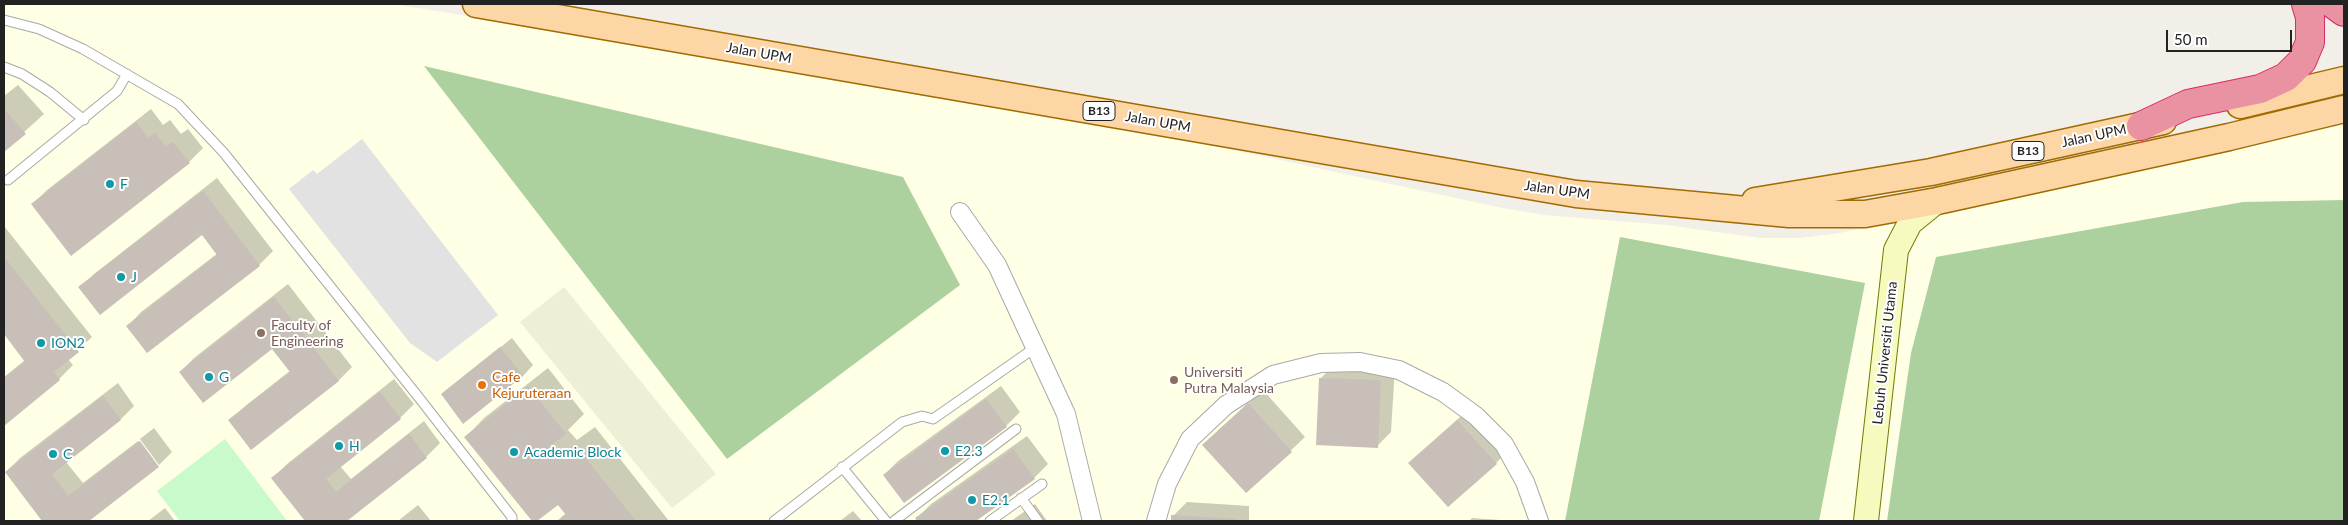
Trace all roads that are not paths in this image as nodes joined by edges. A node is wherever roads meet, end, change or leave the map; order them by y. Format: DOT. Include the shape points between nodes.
graph roads {
  1 [pos="476,4"];
  2 [pos="2306,4"];
  3 [pos="2333,4"];
  4 [pos="2344,12"];
  5 [pos="4,20"];
  6 [pos="4,67"];
  7 [pos="127,74"];
  8 [pos="2344,80"];
  9 [pos="2344,109"];
  10 [pos="84,120"];
  11 [pos="2141,126"];
  12 [pos="8,180"];
  13 [pos="1937,201"];
  14 [pos="1724,206"];
  15 [pos="960,212"];
  16 [pos="1036,347"];
  17 [pos="1016,429"];
  18 [pos="842,467"];
  19 [pos="1042,484"];
  20 [pos="1022,498"];
  21 [pos="512,521"];
  22 [pos="774,521"];
  23 [pos="886,521"];
  24 [pos="894,521"];
  25 [pos="990,521"];
  26 [pos="1038,521"];
  27 [pos="1092,521"];
  28 [pos="1156,521"];
  29 [pos="1539,521"];
  30 [pos="1866,521"];
  1 -- 14 [label="main road, Jalan UPM / B13" via="1576,194"];
  2 -- 11 [label="highway" via="2310,17 2310,42 2302,61 2286,77 2260,89 2188,104"];
  3 -- 4 [label="highway"];
  5 -- 7 [label="lane" via="39,29"];
  6 -- 10 [label="lane" via="50,92"];
  7 -- 10 [label="lane" via="116,90"];
  7 -- 21 [label="lane" via="178,104 224,153 420,399"];
  8 -- 11 [label="main road, Jalan UPM / B13"];
  9 -- 13 [label="main road, Jalan UPM / B13" via="2229,138"];
  10 -- 12 [label="lane"];
  11 -- 14 [label="main road, Jalan UPM / B13" via="1902,177"];
  13 -- 14 [label="main road, Jalan UPM / B13" via="1865,214 1789,214"];
  13 -- 30 [label="main road, Lebuh Universiti Utama" via="1910,223 1896,250"];
  15 -- 16 [label="street" via="996,265"];
  16 -- 18 [label="lane" via="934,419 922,416 902,422"];
  16 -- 27 [label="street" via="1066,414"];
  17 -- 24 [label="lane"];
  18 -- 22 [label="lane"];
  18 -- 23 [label="lane"];
  19 -- 20 [label="lane"];
  20 -- 25 [label="lane"];
  20 -- 26 [label="lane"];
  28 -- 29 [label="street" via="1167,484 1190,440 1226,404 1274,375 1321,363 1360,362 1398,370 1443,392 1476,416 1504,444 1525,482"];
}
